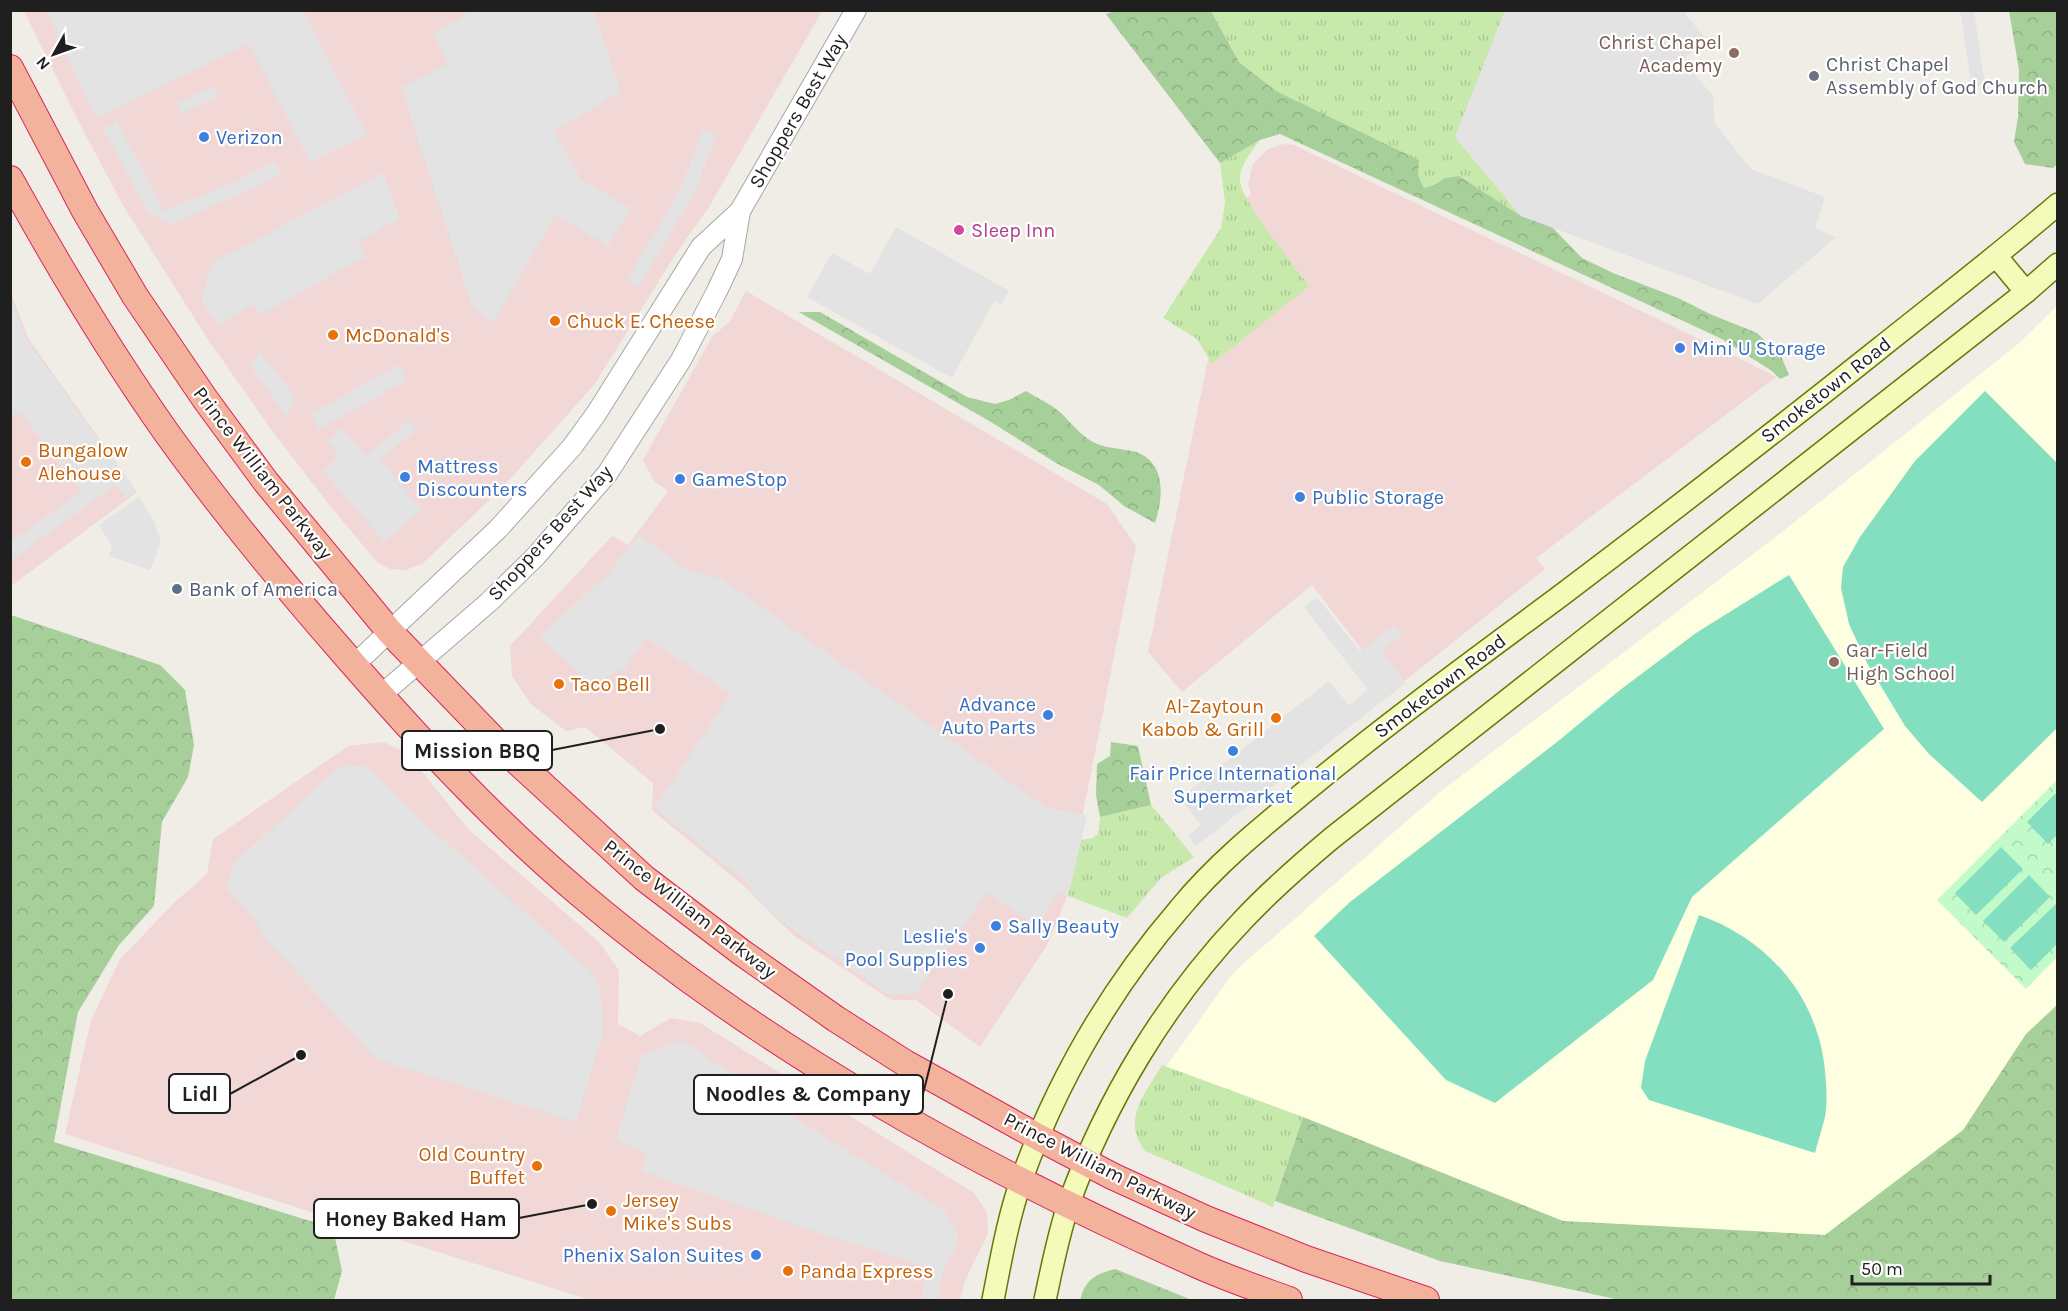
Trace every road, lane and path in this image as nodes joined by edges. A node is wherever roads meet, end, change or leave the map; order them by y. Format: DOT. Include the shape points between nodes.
graph roads {
  1 [pos="856,10"];
  2 [pos="10,68"];
  3 [pos="10,178"];
  4 [pos="2058,204"];
  5 [pos="740,211"];
  6 [pos="1996,256"];
  7 [pos="2058,264"];
  8 [pos="2026,292"];
  9 [pos="390,632"];
  10 [pos="419,663"];
  11 [pos="354,665"];
  12 [pos="380,696"];
  13 [pos="1038,1137"];
  14 [pos="1085,1163"];
  15 [pos="1021,1181"];
  16 [pos="1069,1204"];
  17 [pos="993,1300"];
  18 [pos="1045,1300"];
  19 [pos="1289,1300"];
  20 [pos="1426,1300"];
  1 -- 5 [label="street, Shoppers Best Way"];
  2 -- 9 [label="highway, Prince William Parkway" via="135,296 266,482"];
  3 -- 11 [label="highway" via="99,332 166,431 225,512"];
  4 -- 6 [label="main road, Smoketown Road"];
  5 -- 9 [label="street, Shoppers Best Way" via="701,247 573,447 498,529"];
  5 -- 10 [label="street, Shoppers Best Way" via="732,259 717,291 681,360 607,474 536,556"];
  6 -- 8 [label="main road"];
  6 -- 13 [label="main road, Smoketown Road" via="1361,746 1247,839 1180,906 1112,996 1079,1052"];
  7 -- 8 [label="main road"];
  8 -- 14 [label="main road" via="1284,879 1226,938 1169,1011 1106,1117"];
  9 -- 10 [label="highway, Prince William Parkway"];
  9 -- 11 [label="street, Shoppers Best Way"];
  10 -- 12 [label="street, Shoppers Best Way"];
  10 -- 13 [label="highway, Prince William Parkway" via="499,745 627,863 741,952 905,1063"];
  11 -- 12 [label="highway"];
  12 -- 15 [label="highway" via="480,804 581,896 670,966 761,1030 857,1090"];
  13 -- 14 [label="highway, Prince William Parkway"];
  13 -- 15 [label="main road, Smoketown Road"];
  14 -- 16 [label="main road"];
  14 -- 20 [label="highway, Prince William Parkway" via="1228,1228"];
  15 -- 16 [label="highway"];
  15 -- 17 [label="main road, Smoketown Road"];
  16 -- 18 [label="main road"];
  16 -- 19 [label="highway" via="1195,1264"];
}
